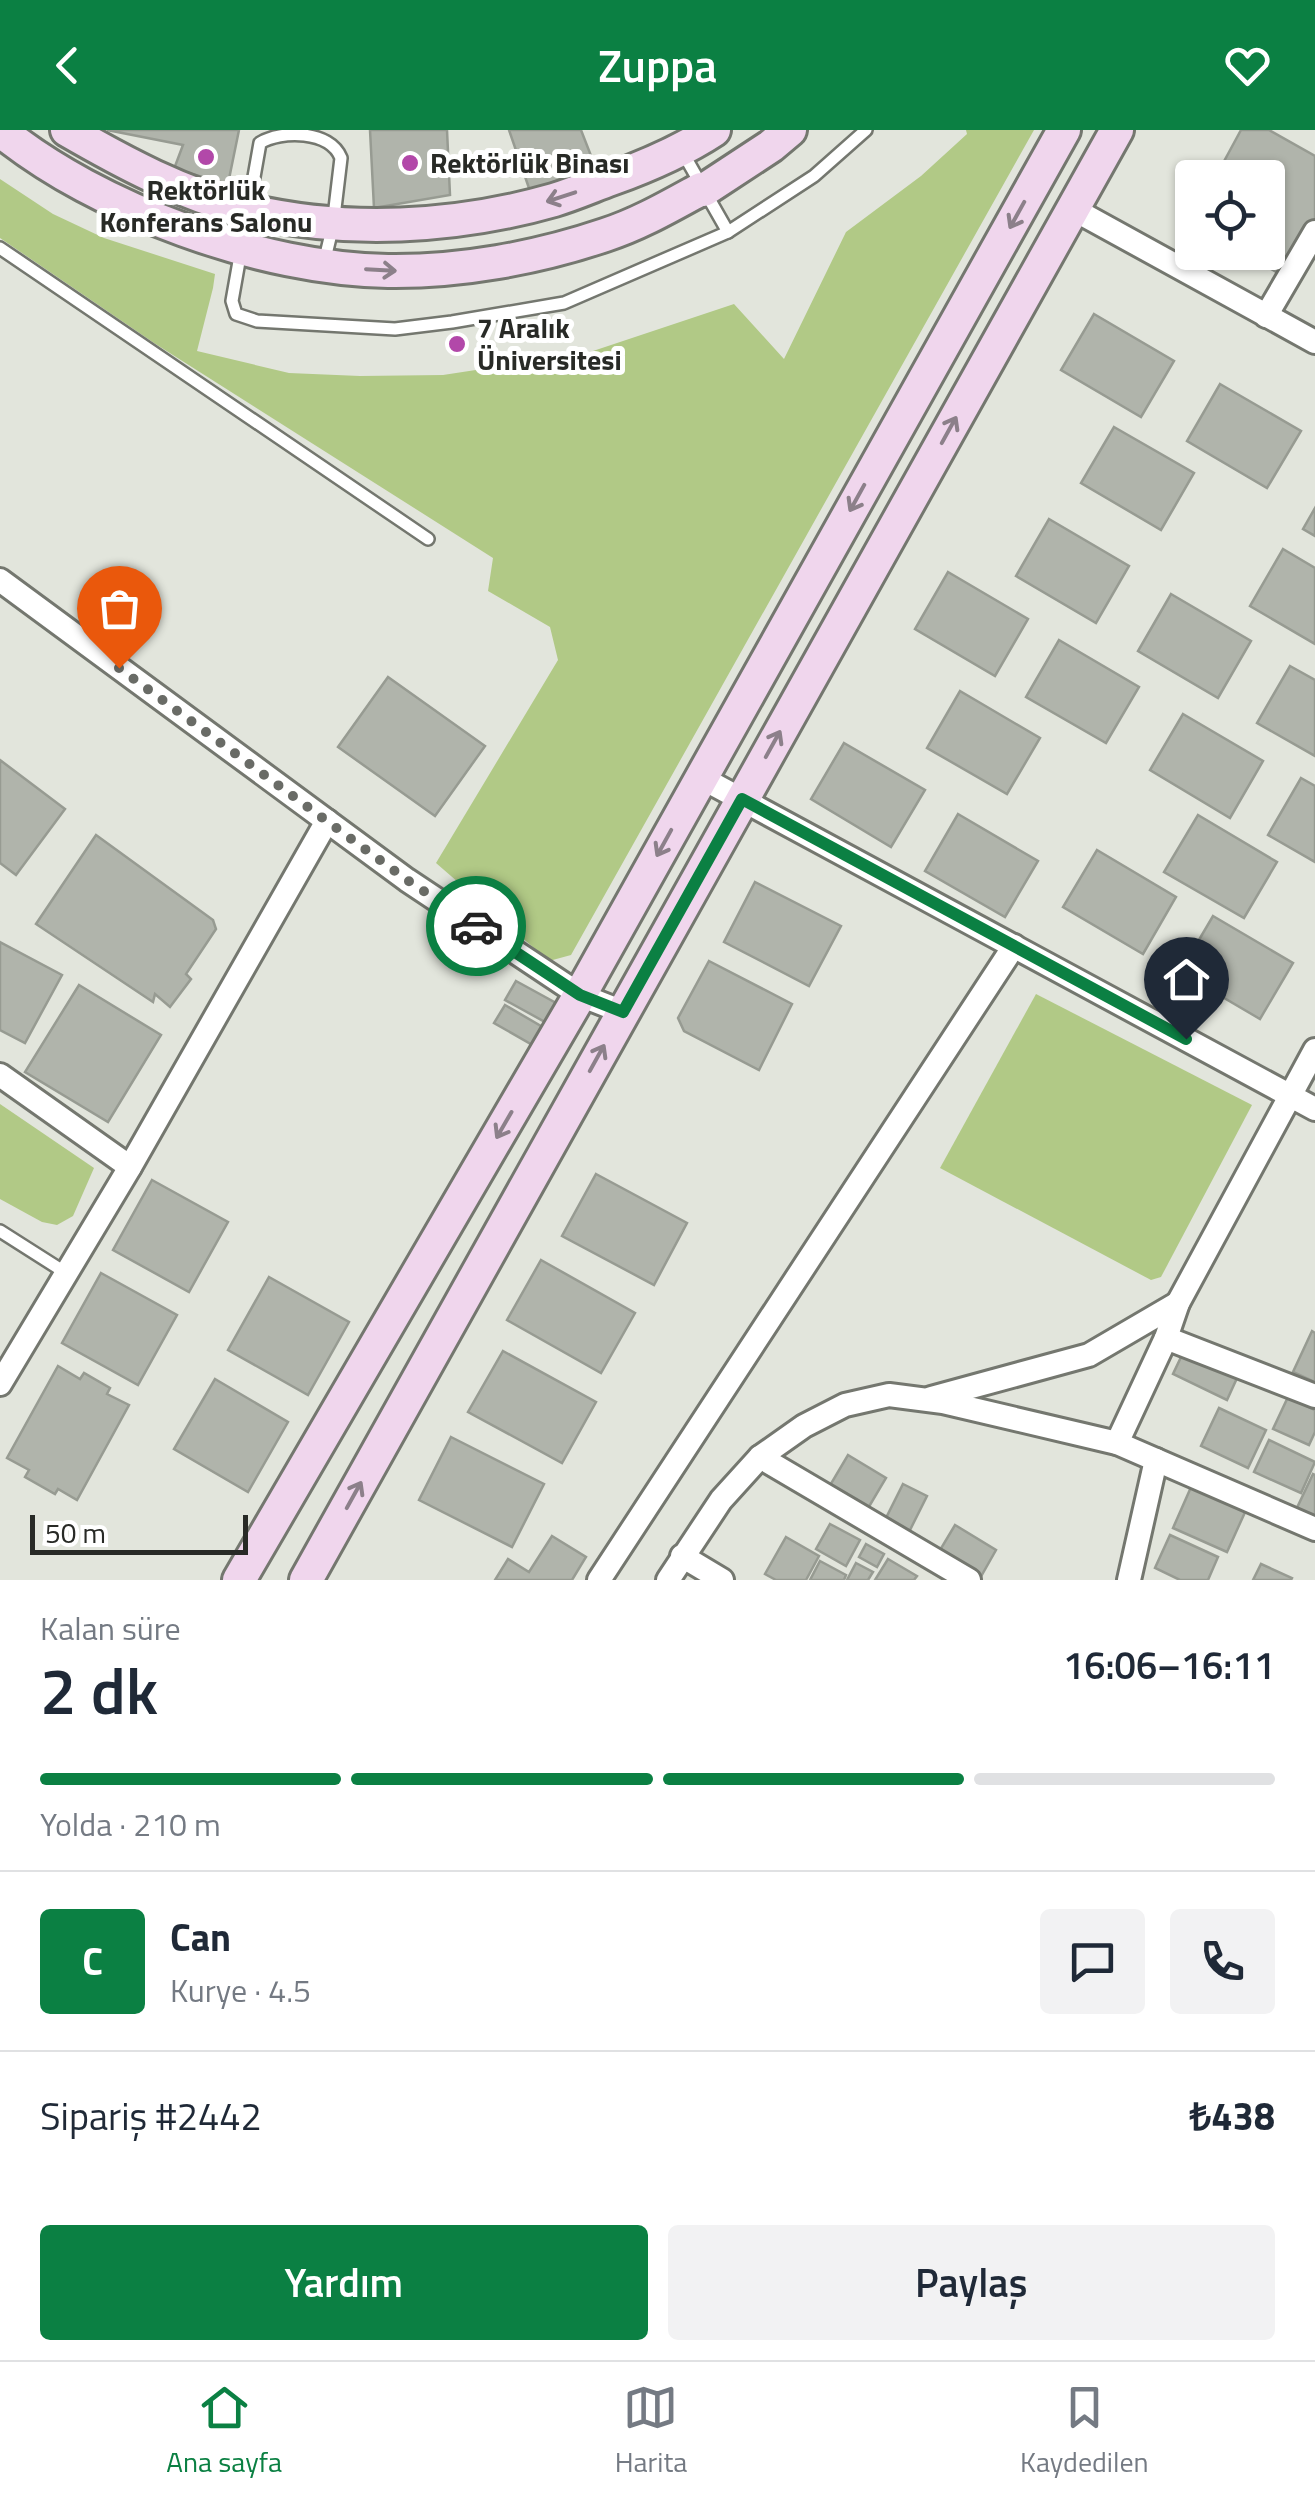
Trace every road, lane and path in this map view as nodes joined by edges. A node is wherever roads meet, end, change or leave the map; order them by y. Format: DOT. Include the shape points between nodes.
graph roads {
  1 [pos="0,130"];
  2 [pos="67,130"];
  3 [pos="714,130"];
  4 [pos="790,130"];
  5 [pos="866,130"];
  6 [pos="1064,130"];
  7 [pos="1117,130"];
  8 [pos="680,150"];
  9 [pos="704,190"];
  10 [pos="1072,209"];
  11 [pos="248,210"];
  12 [pos="332,225"];
  13 [pos="728,232"];
  14 [pos="1315,232"];
  15 [pos="0,248"];
  16 [pos="241,248"];
  17 [pos="324,264"];
  18 [pos="1266,316"];
  19 [pos="1315,342"];
  20 [pos="428,539"];
  21 [pos="0,580"];
  22 [pos="700,777"];
  23 [pos="742,799"];
  24 [pos="327,820"];
  25 [pos="1014,946"];
  26 [pos="580,995"];
  27 [pos="623,1012"];
  28 [pos="1315,1050"];
  29 [pos="0,1076"];
  30 [pos="1289,1095"];
  31 [pos="1315,1109"];
  32 [pos="130,1167"];
  33 [pos="0,1231"];
  34 [pos="66,1274"];
  35 [pos="1178,1302"];
  36 [pos="1166,1338"];
  37 [pos="0,1384"];
  38 [pos="1315,1396"];
  39 [pos="926,1400"];
  40 [pos="1117,1443"];
  41 [pos="760,1457"];
  42 [pos="1156,1460"];
  43 [pos="1315,1529"];
  44 [pos="682,1556"];
  45 [pos="239,1580"];
  46 [pos="306,1580"];
  47 [pos="599,1580"];
  48 [pos="668,1580"];
  49 [pos="722,1580"];
  50 [pos="969,1580"];
  51 [pos="1129,1580"];
  1 -- 16 [label="street" via="111,199"];
  2 -- 11 [label="street" via="132,167"];
  3 -- 8 [label="street"];
  4 -- 9 [label="street"];
  5 -- 13 [label="lane" via="814,176"];
  6 -- 22 [label="street, one-way"];
  7 -- 10 [label="street"];
  8 -- 9 [label="lane"];
  8 -- 12 [label="street, one-way" via="556,200 498,213"];
  9 -- 13 [label="lane"];
  17 -- 9 [label="street, one-way" via="434,270 541,254 607,235"];
  10 -- 18 [label="street"];
  23 -- 10 [label="street, one-way"];
  11 -- 12 [label="street"];
  11 -- 12 [label="lane" via="260,143 269,134 306,133 328,139 340,158"];
  11 -- 16 [label="lane"];
  12 -- 17 [label="lane"];
  13 -- 16 [label="lane" via="564,304 395,329 236,314"];
  14 -- 18 [label="street"];
  15 -- 20 [label="lane"];
  16 -- 17 [label="street"];
  18 -- 19 [label="street"];
  21 -- 24 [label="street"];
  22 -- 23 [label="street"];
  22 -- 26 [label="street, one-way"];
  23 -- 25 [label="street"];
  23 -- 27 [label="street"];
  24 -- 26 [label="street"];
  24 -- 32 [label="street"];
  25 -- 30 [label="street"];
  25 -- 47 [label="street"];
  26 -- 27 [label="street"];
  26 -- 45 [label="street, one-way"];
  46 -- 27 [label="street, one-way"];
  28 -- 30 [label="street"];
  29 -- 32 [label="street"];
  30 -- 31 [label="street"];
  30 -- 35 [label="street"];
  32 -- 34 [label="street"];
  33 -- 34 [label="lane"];
  34 -- 37 [label="street"];
  35 -- 36 [label="street"];
  35 -- 39 [label="street" via="1089,1354"];
  36 -- 38 [label="street"];
  36 -- 40 [label="street"];
  39 -- 40 [label="street"];
  39 -- 41 [label="street" via="889,1395 845,1405"];
  40 -- 42 [label="street"];
  41 -- 44 [label="street"];
  41 -- 50 [label="street"];
  42 -- 43 [label="street"];
  42 -- 51 [label="street"];
  44 -- 48 [label="street"];
  44 -- 49 [label="street"];
}
